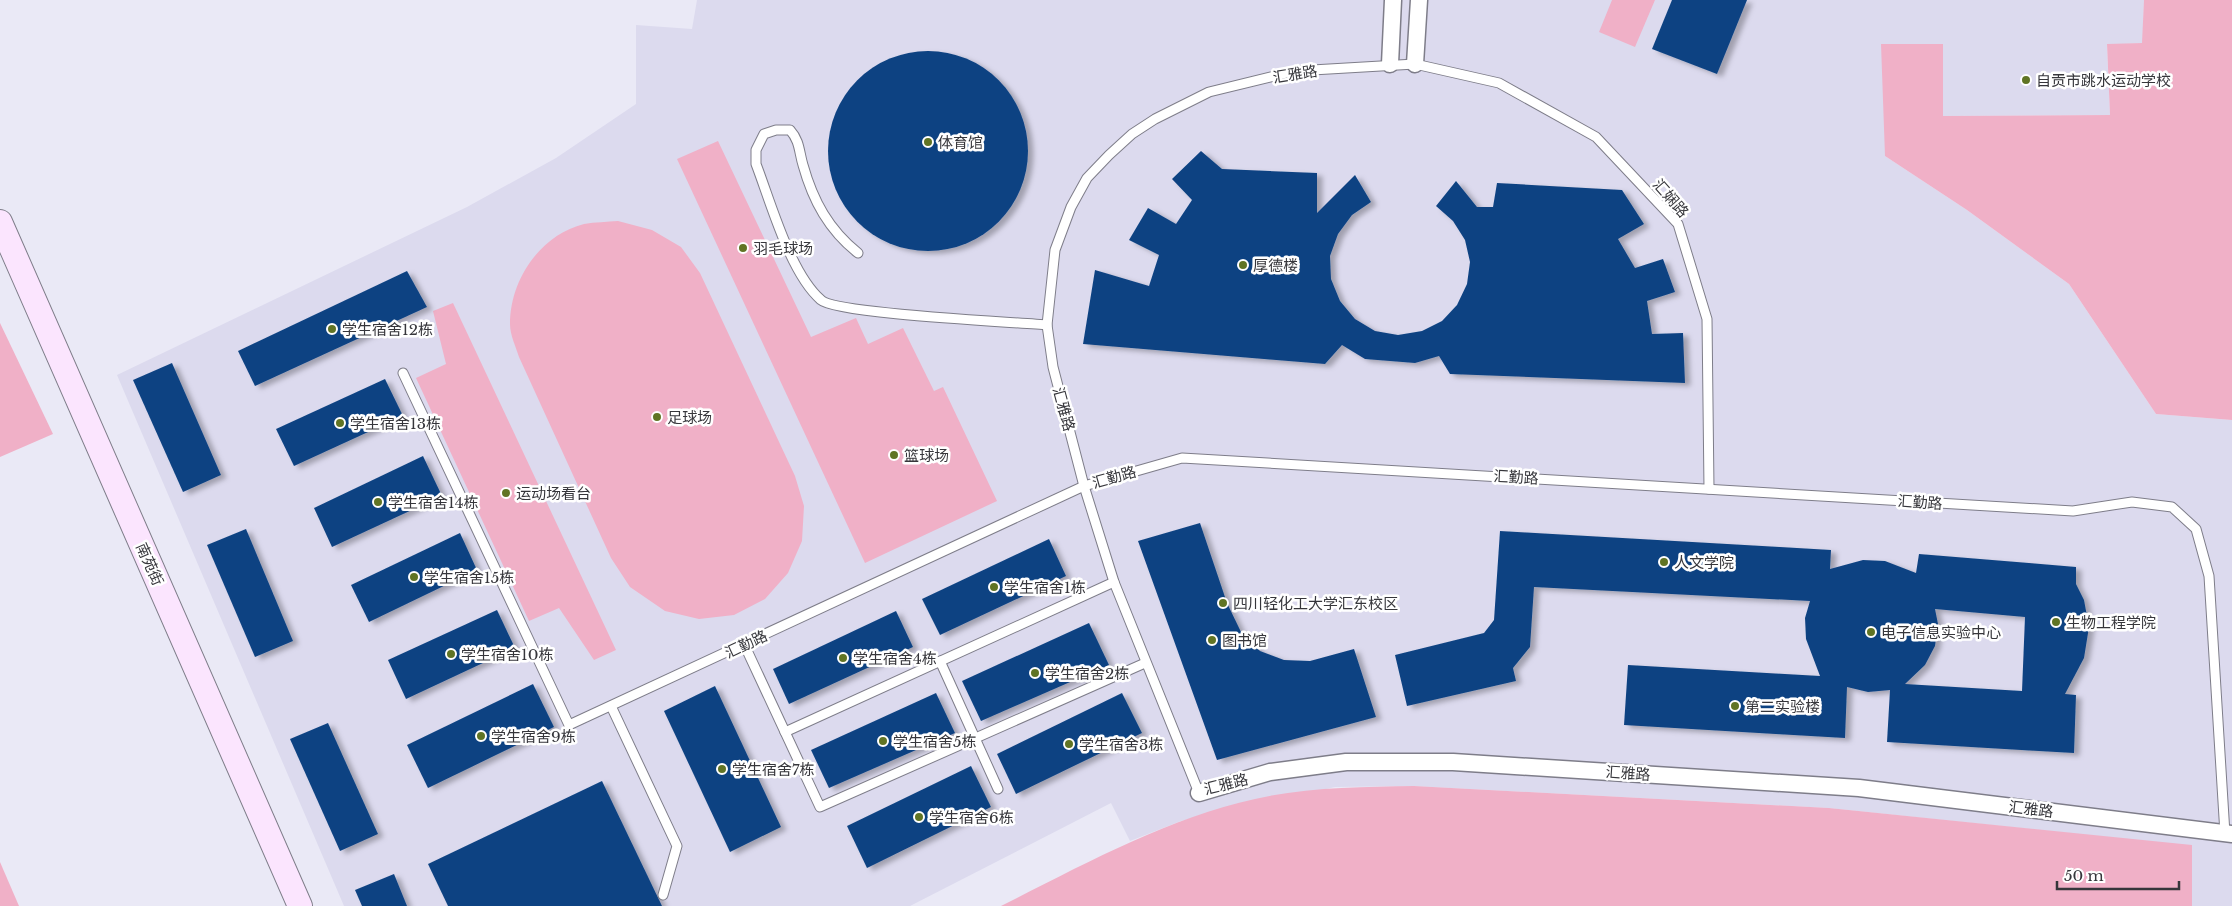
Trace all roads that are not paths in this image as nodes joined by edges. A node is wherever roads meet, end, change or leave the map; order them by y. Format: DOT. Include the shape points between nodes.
graph roads {
  1 [pos="1394,0"];
  2 [pos="1419,0"];
  3 [pos="1390,64"];
  4 [pos="1415,64"];
  5 [pos="0,222"];
  6 [pos="858,253"];
  7 [pos="1047,325"];
  8 [pos="403,373"];
  9 [pos="1084,486"];
  10 [pos="1709,488"];
  11 [pos="1114,582"];
  12 [pos="744,644"];
  13 [pos="940,661"];
  14 [pos="1145,663"];
  15 [pos="611,706"];
  16 [pos="785,732"];
  17 [pos="974,738"];
  18 [pos="998,789"];
  19 [pos="1199,793"];
  20 [pos="2228,834"];
  21 [pos="663,895"];
  22 [pos="300,906"];
  1 -- 3 [label="street"];
  2 -- 4 [label="street"];
  3 -- 4 [label="lane, 汇雅路"];
  3 -- 7 [label="lane, 汇雅路" via="1295,71 1209,92 1132,134 1087,178 1071,207 1055,250"];
  4 -- 10 [label="lane, 汇娴路" via="1499,83 1596,137 1678,224 1707,319"];
  5 -- 22 [label="main road, 南苑街"];
  6 -- 7 [label="lane" via="841,240 811,192 798,139 790,130 764,134 756,150 756,164 799,274 822,302 861,310"];
  7 -- 9 [label="lane, 汇雅路" via="1053,367"];
  8 -- 15 [label="lane, 汇勤路" via="569,725"];
  9 -- 10 [label="lane, 汇勤路" via="1182,458"];
  9 -- 11 [label="lane, 汇雅路"];
  9 -- 12 [label="lane, 汇勤路"];
  10 -- 20 [label="lane, 汇勤路" via="2073,511 2132,502 2172,507 2196,529 2209,576"];
  11 -- 13 [label="lane"];
  11 -- 14 [label="lane, 汇雅路"];
  12 -- 15 [label="lane, 汇勤路"];
  12 -- 16 [label="lane"];
  13 -- 16 [label="lane"];
  13 -- 17 [label="lane"];
  14 -- 17 [label="lane"];
  14 -- 19 [label="lane, 汇雅路"];
  15 -- 21 [label="lane" via="676,846"];
  16 -- 17 [label="lane" via="820,807"];
  17 -- 18 [label="lane"];
  19 -- 20 [label="street, 汇雅路" via="1270,772 1346,762 1453,762 1859,788"];
}
